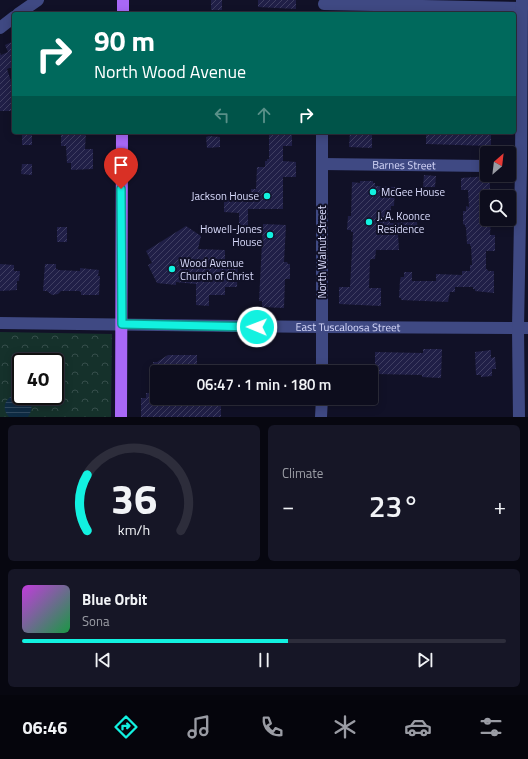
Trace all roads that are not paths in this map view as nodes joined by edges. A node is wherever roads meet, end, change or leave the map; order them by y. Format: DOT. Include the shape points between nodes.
graph roads {
  1 [pos="38,0"];
  2 [pos="123,0"];
  3 [pos="522,4"];
  4 [pos="324,6"];
  5 [pos="21,12"];
  6 [pos="123,12"];
  7 [pos="12,19"];
  8 [pos="0,28"];
  9 [pos="122,134"];
  10 [pos="322,134"];
  11 [pos="516,146"];
  12 [pos="322,164"];
  13 [pos="480,166"];
  14 [pos="516,182"];
  15 [pos="0,323"];
  16 [pos="122,324"];
  17 [pos="323,327"];
  18 [pos="523,328"];
  19 [pos="322,365"];
  20 [pos="322,405"];
  21 [pos="121,417"];
  22 [pos="321,417"];
  23 [pos="519,417"];
  1 -- 5 [label="street"];
  2 -- 6 [label="main road"];
  3 -- 4 [label="street"];
  3 -- 11 [label="street"];
  7 -- 8 [label="street"];
  9 -- 16 [label="main road"];
  10 -- 12 [label="street, North Walnut Street"];
  12 -- 13 [label="street, Barnes Street"];
  12 -- 17 [label="street, North Walnut Street"];
  14 -- 18 [label="street"];
  15 -- 16 [label="street, East Tuscaloosa Street"];
  16 -- 17 [label="street, East Tuscaloosa Street"];
  16 -- 21 [label="main road"];
  17 -- 18 [label="street, East Tuscaloosa Street"];
  17 -- 19 [label="street, North Walnut Street"];
  18 -- 23 [label="street"];
  20 -- 22 [label="street"];
}
